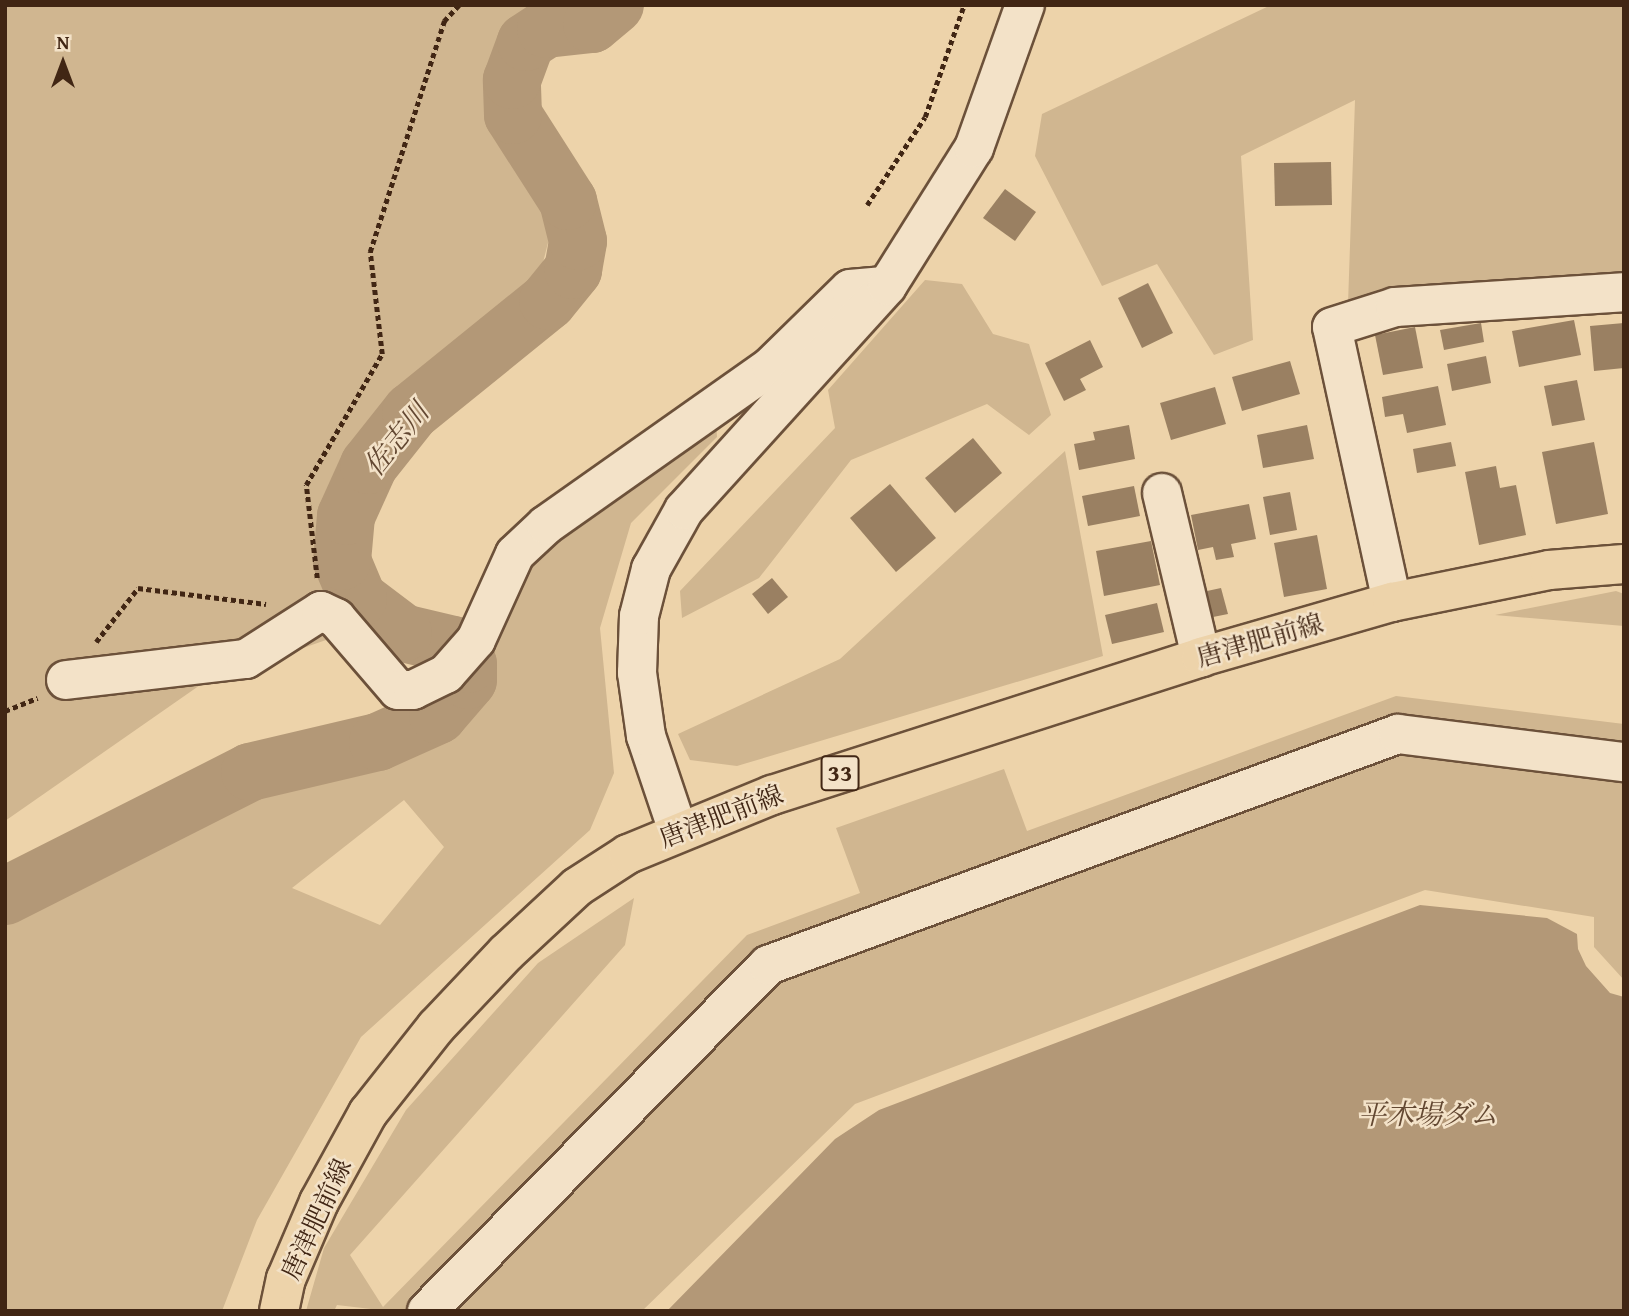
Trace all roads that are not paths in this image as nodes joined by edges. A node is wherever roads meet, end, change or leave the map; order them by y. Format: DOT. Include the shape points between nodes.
graph roads {
  1 [pos="1025,5"];
  2 [pos="887,286"];
  3 [pos="1624,292"];
  4 [pos="1162,493"];
  5 [pos="1624,564"];
  6 [pos="1392,602"];
  7 [pos="1201,657"];
  8 [pos="66,680"];
  9 [pos="1624,762"];
  10 [pos="678,831"];
  11 [pos="279,1311"];
  12 [pos="427,1311"];
  1 -- 2 [label="street" via="974,148"];
  2 -- 8 [label="street" via="850,289 771,366 546,525 515,554 476,640 446,674 413,690 398,690 336,618 321,611 246,659"];
  2 -- 10 [label="street" via="684,510 651,569 639,616 637,673 646,736"];
  3 -- 6 [label="street" via="1395,307 1332,327"];
  4 -- 7 [label="street"];
  5 -- 6 [label="main road, 唐津肥前線 / 33" via="1549,569"];
  6 -- 7 [label="main road, 唐津肥前線 / 33"];
  7 -- 10 [label="main road, 唐津肥前線 / 33" via="772,795"];
  9 -- 12 [label="street" via="1398,734 768,964"];
  10 -- 11 [label="main road, 唐津肥前線 / 33" via="628,854 577,887 436,1027 368,1113 319,1202 286,1279"];
}
